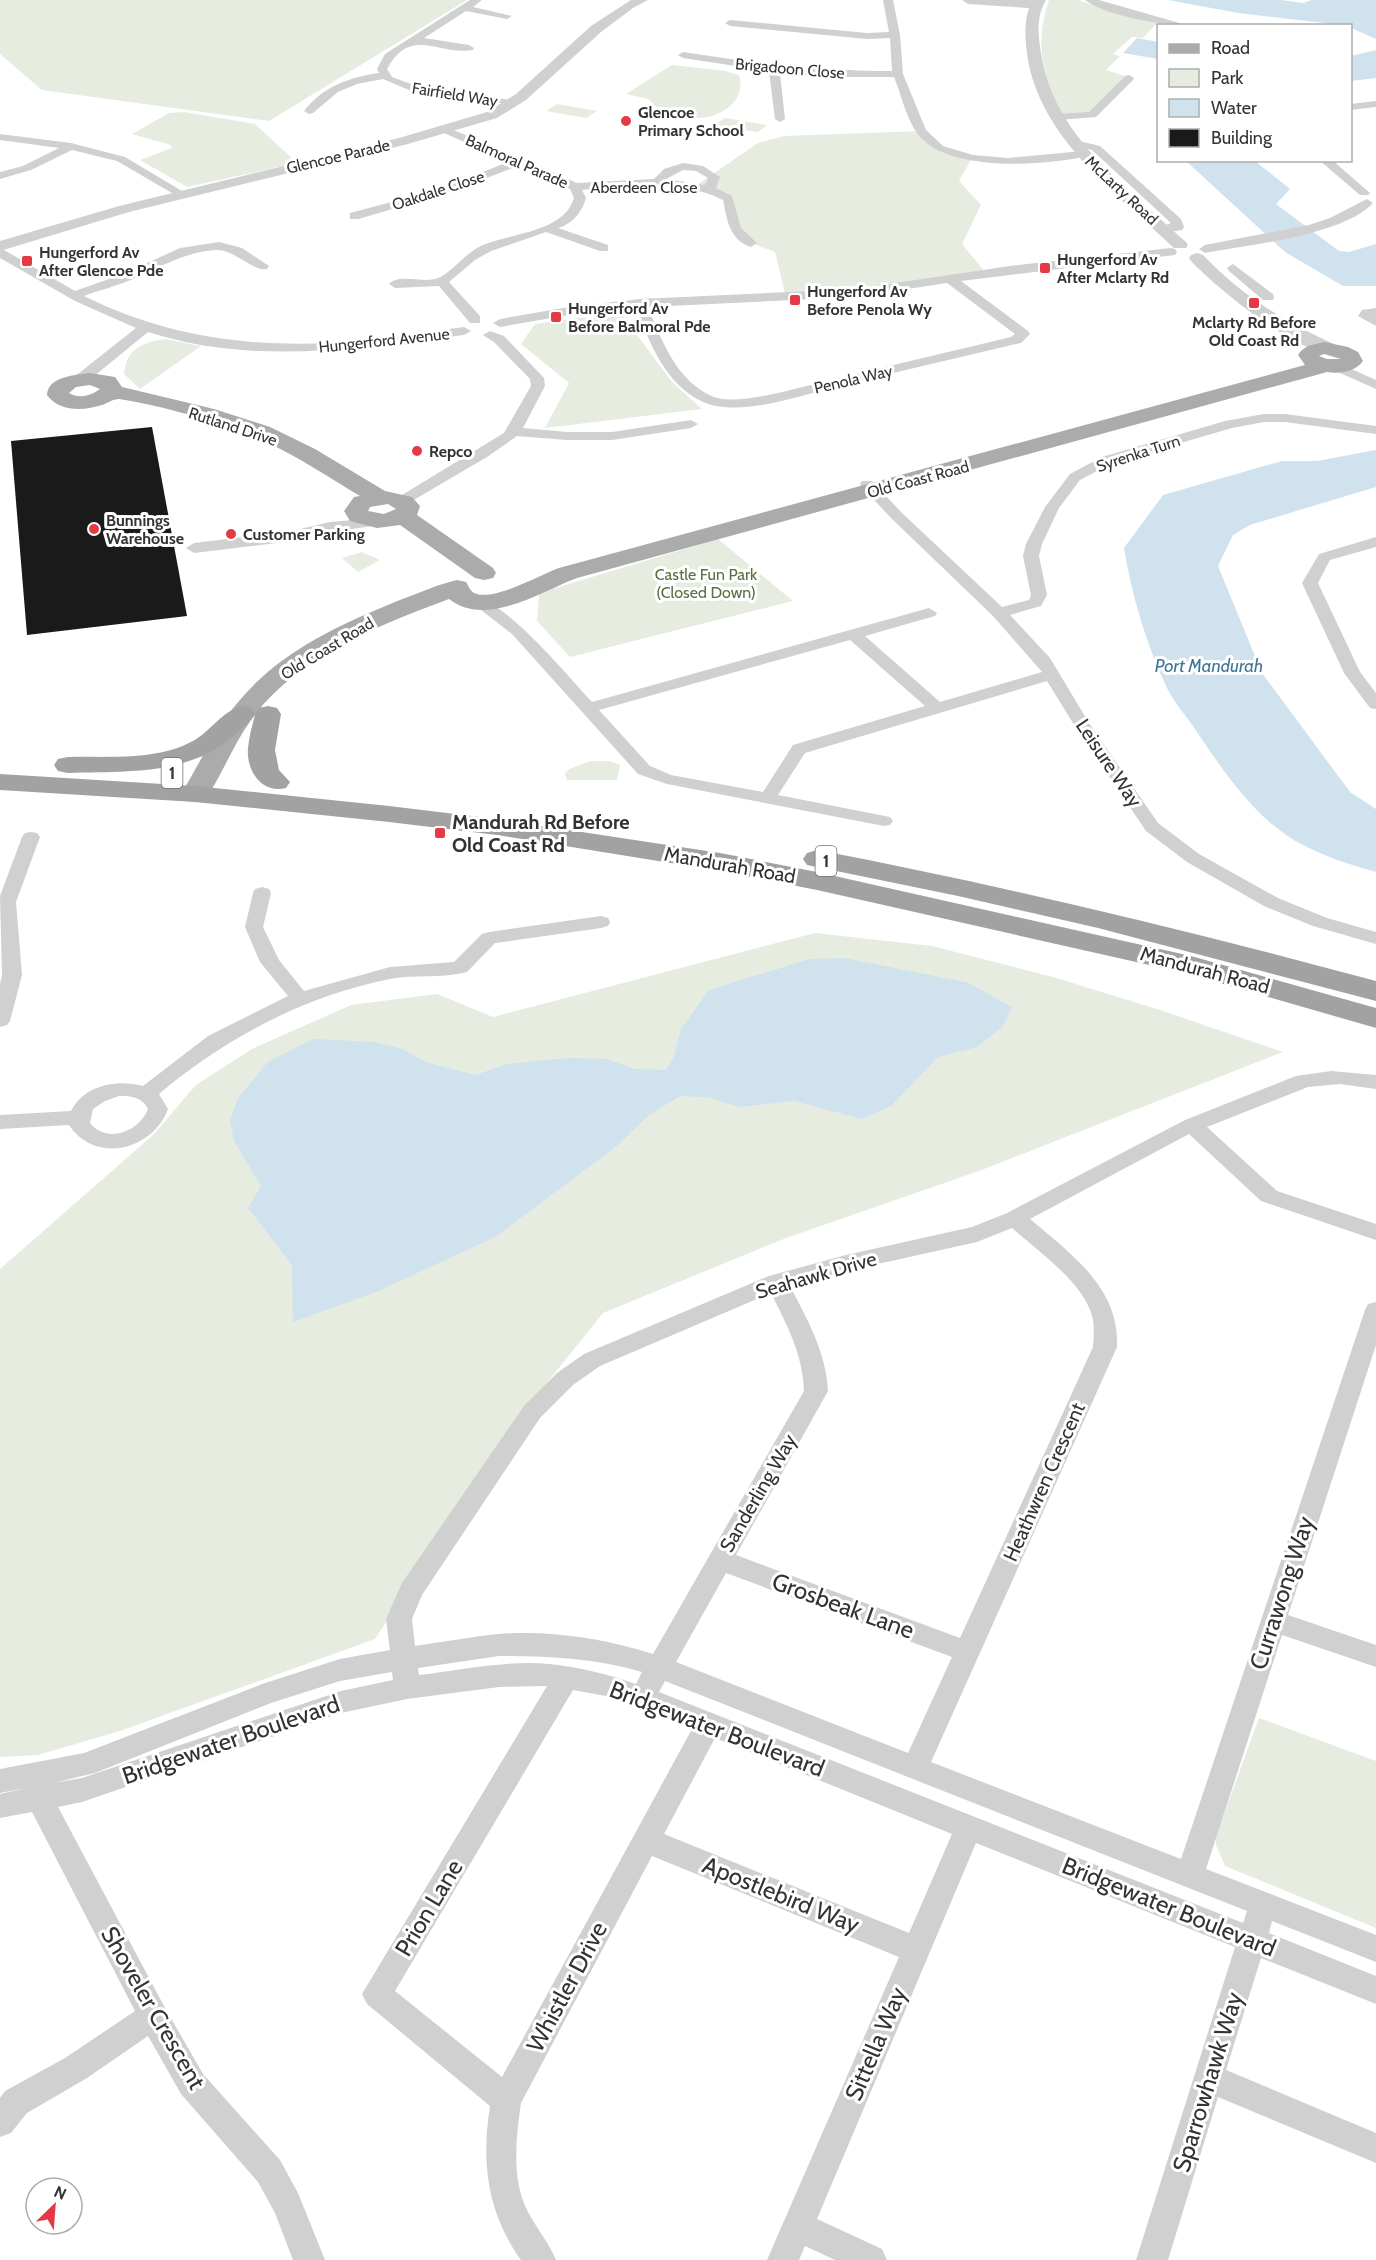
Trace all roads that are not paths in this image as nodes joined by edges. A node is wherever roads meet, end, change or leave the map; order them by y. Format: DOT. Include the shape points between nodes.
graph roads {
  1 [pos="477,0"];
  2 [pos="642,0"];
  3 [pos="888,0"];
  4 [pos="968,0"];
  5 [pos="1090,0"];
  6 [pos="1038,2"];
  7 [pos="465,8"];
  8 [pos="507,16"];
  9 [pos="730,23"];
  10 [pos="1176,24"];
  11 [pos="895,35"];
  12 [pos="415,40"];
  13 [pos="469,48"];
  14 [pos="683,55"];
  15 [pos="774,69"];
  16 [pos="898,74"];
  17 [pos="386,75"];
  18 [pos="1129,78"];
  19 [pos="510,103"];
  20 [pos="1376,104"];
  21 [pos="1352,106"];
  22 [pos="309,111"];
  23 [pos="1058,117"];
  24 [pos="780,118"];
  25 [pos="446,130"];
  26 [pos="0,137"];
  27 [pos="71,146"];
  28 [pos="1079,149"];
  29 [pos="520,161"];
  30 [pos="1326,162"];
  31 [pos="0,176"];
  32 [pos="656,184"];
  33 [pos="575,187"];
  34 [pos="710,188"];
  35 [pos="181,194"];
  36 [pos="1371,198"];
  37 [pos="354,216"];
  38 [pos="548,229"];
  39 [pos="751,243"];
  40 [pos="0,246"];
  41 [pos="604,248"];
  42 [pos="1176,248"];
  43 [pos="0,253"];
  44 [pos="1201,254"];
  45 [pos="263,266"];
  46 [pos="1233,268"];
  47 [pos="950,279"];
  48 [pos="1249,281"];
  49 [pos="442,282"];
  50 [pos="395,284"];
  51 [pos="1224,284"];
  52 [pos="74,295"];
  53 [pos="1268,297"];
  54 [pos="640,303"];
  55 [pos="1376,312"];
  56 [pos="476,320"];
  57 [pos="1376,322"];
  58 [pos="500,323"];
  59 [pos="146,327"];
  60 [pos="464,331"];
  61 [pos="490,335"];
  62 [pos="1339,356"];
  63 [pos="1376,375"];
  64 [pos="80,380"];
  65 [pos="106,384"];
  66 [pos="1376,385"];
  67 [pos="691,424"];
  68 [pos="1376,430"];
  69 [pos="514,431"];
  70 [pos="872,496"];
  71 [pos="380,511"];
  72 [pos="1376,542"];
  73 [pos="492,574"];
  74 [pos="468,594"];
  75 [pos="509,597"];
  76 [pos="999,612"];
  77 [pos="929,613"];
  78 [pos="518,631"];
  79 [pos="853,634"];
  80 [pos="1052,674"];
  81 [pos="1376,704"];
  82 [pos="589,708"];
  83 [pos="937,708"];
  84 [pos="255,714"];
  85 [pos="0,762"];
  86 [pos="68,765"];
  87 [pos="0,782"];
  88 [pos="276,782"];
  89 [pos="211,786"];
  90 [pos="768,798"];
  91 [pos="884,821"];
  92 [pos="31,837"];
  93 [pos="262,893"];
  94 [pos="601,922"];
  95 [pos="1376,938"];
  96 [pos="1376,991"];
  97 [pos="300,998"];
  98 [pos="1376,1018"];
  99 [pos="0,1021"];
  100 [pos="1376,1082"];
  101 [pos="146,1094"];
  102 [pos="78,1118"];
  103 [pos="0,1122"];
  104 [pos="1192,1125"];
  105 [pos="1015,1218"];
  106 [pos="1376,1232"];
  107 [pos="777,1282"];
  108 [pos="1376,1310"];
  109 [pos="720,1560"];
  110 [pos="1273,1621"];
  111 [pos="967,1652"];
  112 [pos="1376,1656"];
  113 [pos="402,1659"];
  114 [pos="660,1667"];
  115 [pos="567,1677"];
  116 [pos="407,1688"];
  117 [pos="642,1697"];
  118 [pos="709,1723"];
  119 [pos="915,1768"];
  120 [pos="0,1780"];
  121 [pos="40,1786"];
  122 [pos="0,1806"];
  123 [pos="969,1827"];
  124 [pos="646,1839"];
  125 [pos="1189,1876"];
  126 [pos="1263,1905"];
  127 [pos="1252,1940"];
  128 [pos="1376,1949"];
  129 [pos="916,1950"];
  130 [pos="1376,1990"];
  131 [pos="153,2016"];
  132 [pos="1209,2078"];
  133 [pos="506,2100"];
  134 [pos="0,2122"];
  135 [pos="1376,2148"];
  136 [pos="797,2226"];
  137 [pos="309,2260"];
  138 [pos="540,2260"];
  139 [pos="783,2260"];
  140 [pos="870,2260"];
  141 [pos="1152,2260"];
  1 -- 7 [label="street, Fairfield Way"];
  2 -- 19 [label="street, Glencoe Parade" via="596,29"];
  3 -- 11 [label="street"];
  4 -- 6 [label="street"];
  5 -- 10 [label="street"];
  6 -- 23 [label="street, McLarty Road" via="1031,24 1032,53 1039,88"];
  7 -- 8 [label="street"];
  7 -- 12 [label="street, Fairfield Way"];
  9 -- 11 [label="street" via="867,36"];
  11 -- 16 [label="street"];
  12 -- 13 [label="street"];
  12 -- 17 [label="street, Fairfield Way" via="390,56 382,69"];
  14 -- 15 [label="street, Brigadoon Close"];
  15 -- 16 [label="street, Brigadoon Close"];
  15 -- 24 [label="street"];
  16 -- 28 [label="street" via="921,130 939,148 972,158 1008,161"];
  17 -- 19 [label="street, Fairfield Way" via="409,87"];
  17 -- 22 [label="street" via="344,84 318,99"];
  18 -- 23 [label="street" via="1092,115"];
  19 -- 25 [label="street, Glencoe Parade" via="492,115"];
  20 -- 21 [label="street"];
  23 -- 28 [label="street, McLarty Road"];
  25 -- 29 [label="street, Balmoral Parade"];
  25 -- 35 [label="street, Glencoe Parade"];
  26 -- 27 [label="street"];
  27 -- 31 [label="street" via="27,168"];
  27 -- 35 [label="street" via="121,159"];
  28 -- 42 [label="street, McLarty Road" via="1165,230"];
  29 -- 33 [label="street, Balmoral Parade"];
  29 -- 37 [label="street, Oakdale Close" via="444,191"];
  30 -- 36 [label="street"];
  32 -- 33 [label="street, Aberdeen Close"];
  32 -- 34 [label="street, Aberdeen Close"];
  32 -- 34 [label="street" via="666,171 683,165 707,170 714,177"];
  33 -- 38 [label="street, Balmoral Parade" via="580,198 576,211"];
  34 -- 39 [label="street, Aberdeen Close" via="728,198 735,229"];
  35 -- 40 [label="street, Glencoe Parade"];
  36 -- 44 [label="street" via="1359,210 1342,218"];
  38 -- 41 [label="street"];
  38 -- 49 [label="street, Balmoral Parade" via="487,248"];
  42 -- 44 [label="street" via="1197,246"];
  42 -- 47 [label="street"];
  43 -- 52 [label="street, Hungerford Avenue"];
  44 -- 51 [label="street"];
  45 -- 52 [label="street" via="238,251 219,246 196,249"];
  46 -- 48 [label="street"];
  47 -- 54 [label="street" via="827,295"];
  47 -- 54 [label="street, Penola Way" via="1023,334 1016,340 878,374 726,403 707,399 670,369"];
  48 -- 51 [label="street"];
  48 -- 53 [label="street"];
  49 -- 50 [label="street"];
  49 -- 56 [label="street"];
  51 -- 62 [label="street" via="1269,319 1277,330"];
  52 -- 59 [label="street, Hungerford Avenue"];
  54 -- 58 [label="street"];
  55 -- 57 [label="street" via="1364,316"];
  56 -- 58 [label="street"];
  56 -- 60 [label="street" via="464,325"];
  58 -- 61 [label="street" via="502,330"];
  59 -- 60 [label="street, Hungerford Avenue" via="222,342 310,348"];
  59 -- 65 [label="street" via="122,343"];
  60 -- 61 [label="street, Hungerford Avenue" via="476,336"];
  61 -- 69 [label="street" via="500,339 538,382"];
  62 -- 63 [label="street"];
  62 -- 66 [label="street"];
  62 -- 70 [label="main road, Old Coast Road"];
  62 -- 70 [label="main road, Old Coast Road" via="1301,364"];
  64 -- 65 [label="street"];
  64 -- 65 [label="main road, Rutland Drive" via="62,386 58,395 69,401"];
  65 -- 71 [label="main road, Rutland Drive" via="156,410 244,434 279,450"];
  67 -- 69 [label="street" via="612,436"];
  68 -- 76 [label="street, Syrenka Turn" via="1264,418 1107,460 1075,477 1052,507 1031,556 1039,595 1035,603"];
  69 -- 71 [label="street" via="490,449"];
  70 -- 73 [label="main road, Old Coast Road" via="558,564"];
  70 -- 75 [label="main road, Old Coast Road" via="568,573"];
  70 -- 76 [label="street, Leisure Way"];
  71 -- 71 [label="street" via="292,536 194,545 278,532"];
  71 -- 73 [label="main road, Rutland Drive"];
  71 -- 74 [label="main road, Rutland Drive" via="437,553"];
  72 -- 81 [label="street" via="1324,557 1310,583 1352,673"];
  73 -- 74 [label="main road, Old Coast Road" via="469,576"];
  73 -- 75 [label="main road" via="515,583 515,591"];
  74 -- 75 [label="main road, Old Coast Road"];
  74 -- 78 [label="street"];
  74 -- 84 [label="main road, Old Coast Road" via="344,655"];
  75 -- 78 [label="street"];
  76 -- 80 [label="street, Leisure Way"];
  77 -- 79 [label="street"];
  78 -- 82 [label="street"];
  79 -- 82 [label="street"];
  79 -- 83 [label="street"];
  80 -- 83 [label="street"];
  80 -- 95 [label="street, Leisure Way" via="1152,827 1193,858 1272,902 1320,922"];
  82 -- 90 [label="street" via="644,770 667,779"];
  83 -- 90 [label="street" via="799,749"];
  84 -- 86 [label="highway" via="188,753 145,762"];
  84 -- 88 [label="highway" via="266,774"];
  84 -- 89 [label="main road, Old Coast Road" via="253,733"];
  85 -- 86 [label="highway, 1"];
  86 -- 89 [label="highway, 1"];
  87 -- 89 [label="highway, 1"];
  88 -- 89 [label="highway, 1"];
  88 -- 96 [label="highway, Mandurah Road / 1" via="439,799 663,831 912,876 1133,926"];
  89 -- 98 [label="highway, Mandurah Road / 1" via="611,844 795,877 1191,964"];
  90 -- 91 [label="street"];
  92 -- 99 [label="street" via="7,903 12,975"];
  93 -- 97 [label="street" via="254,927 270,962"];
  94 -- 97 [label="street" via="489,938 460,968 390,973"];
  97 -- 101 [label="street" via="216,1041"];
  100 -- 104 [label="street, Seahawk Drive" via="1346,1077 1304,1081"];
  101 -- 102 [label="street" via="119,1089 99,1094 85,1105"];
  101 -- 102 [label="street" via="156,1103 157,1116 148,1128 132,1137 113,1141 94,1138 82,1130"];
  102 -- 103 [label="street"];
  104 -- 105 [label="street, Seahawk Drive"];
  104 -- 106 [label="street" via="1269,1196"];
  105 -- 107 [label="street, Seahawk Drive" via="957,1240"];
  105 -- 111 [label="street, Heathwren Crescent" via="1093,1293 1106,1330 1105,1347"];
  107 -- 109 [label="street, Sanderling Way" via="807,1344 816,1391"];
  107 -- 113 [label="street, Seahawk Drive" via="611,1351 565,1379 549,1394 532,1412 411,1590 399,1619"];
  108 -- 110 [label="street, Currawong Way"];
  109 -- 111 [label="street, Grosbeak Lane"];
  109 -- 114 [label="street, Sanderling Way"];
  110 -- 112 [label="street"];
  110 -- 125 [label="street, Currawong Way"];
  111 -- 119 [label="street, Heathwren Crescent"];
  113 -- 114 [label="street, Bridgewater Boulevard" via="499,1645 546,1645 615,1653"];
  113 -- 116 [label="street, Seahawk Drive"];
  113 -- 121 [label="street, Bridgewater Boulevard" via="340,1670 265,1694"];
  114 -- 117 [label="street, Sanderling Way"];
  114 -- 119 [label="street, Bridgewater Boulevard"];
  115 -- 116 [label="street, Bridgewater Boulevard" via="499,1676"];
  115 -- 117 [label="street, Bridgewater Boulevard"];
  115 -- 133 [label="street, Prion Lane" via="377,1994"];
  116 -- 121 [label="street, Bridgewater Boulevard" via="341,1702 82,1790"];
  117 -- 118 [label="street, Bridgewater Boulevard"];
  118 -- 123 [label="street, Bridgewater Boulevard"];
  118 -- 124 [label="street, Whistler Drive"];
  119 -- 125 [label="street, Bridgewater Boulevard"];
  120 -- 121 [label="street, Bridgewater Boulevard"];
  121 -- 122 [label="street, Bridgewater Boulevard"];
  121 -- 131 [label="street, Shoveler Crescent"];
  123 -- 127 [label="street, Bridgewater Boulevard"];
  123 -- 129 [label="street, Sittella Way"];
  124 -- 129 [label="street, Apostlebird Way"];
  124 -- 133 [label="street, Whistler Drive"];
  125 -- 126 [label="street, Bridgewater Boulevard"];
  126 -- 127 [label="street, Sparrowhawk Way"];
  126 -- 128 [label="street, Bridgewater Boulevard"];
  127 -- 130 [label="street, Bridgewater Boulevard"];
  127 -- 132 [label="street, Sparrowhawk Way"];
  129 -- 136 [label="street, Sittella Way"];
  131 -- 134 [label="street" via="76,2068 16,2102"];
  131 -- 137 [label="street, Shoveler Crescent" via="192,2084 269,2171"];
  132 -- 135 [label="street"];
  132 -- 141 [label="street, Sparrowhawk Way"];
  133 -- 138 [label="street, Whistler Drive" via="499,2163 504,2194"];
  136 -- 139 [label="street, Sittella Way"];
  136 -- 140 [label="street"];
}
